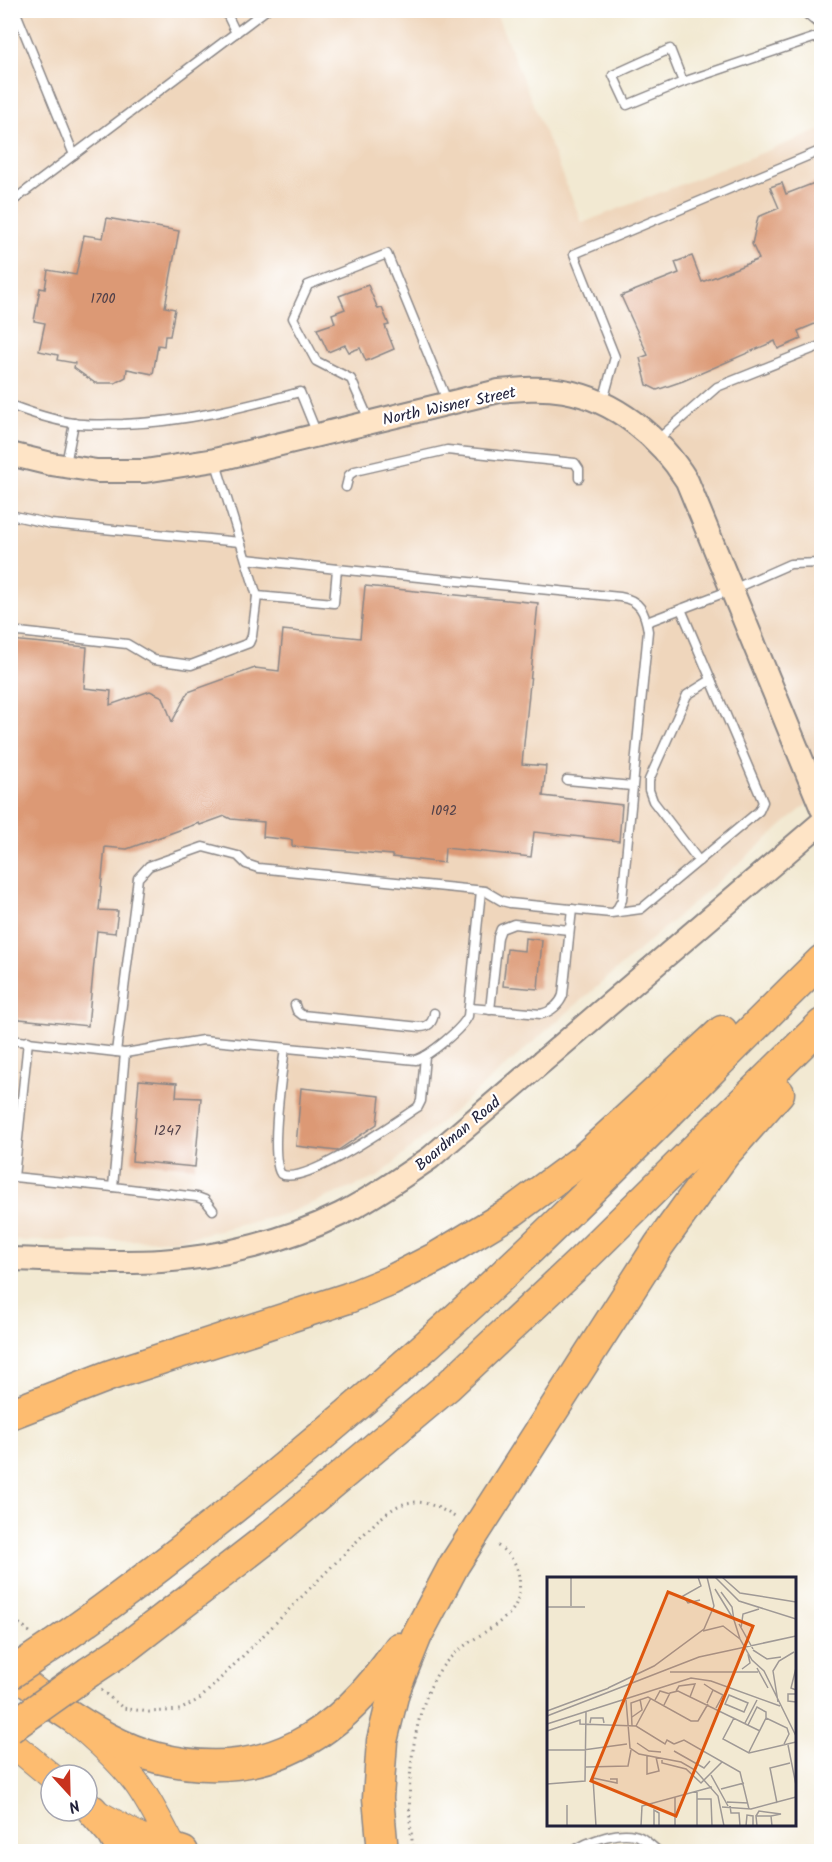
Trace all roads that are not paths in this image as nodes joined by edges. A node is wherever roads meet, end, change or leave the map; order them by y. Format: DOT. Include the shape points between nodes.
graph roads {
  1 [pos="15,10"];
  2 [pos="225,10"];
  3 [pos="266,10"];
  4 [pos="809,10"];
  5 [pos="822,21"];
  6 [pos="236,33"];
  7 [pos="822,35"];
  8 [pos="682,82"];
  9 [pos="822,150"];
  10 [pos="74,155"];
  11 [pos="10,203"];
  12 [pos="822,345"];
  13 [pos="448,403"];
  14 [pos="602,403"];
  15 [pos="10,405"];
  16 [pos="370,422"];
  17 [pos="74,423"];
  18 [pos="317,435"];
  19 [pos="656,441"];
  20 [pos="10,454"];
  21 [pos="215,460"];
  22 [pos="66,467"];
  23 [pos="579,478"];
  24 [pos="346,487"];
  25 [pos="10,515"];
  26 [pos="240,542"];
  27 [pos="246,559"];
  28 [pos="822,563"];
  29 [pos="337,569"];
  30 [pos="730,590"];
  31 [pos="257,596"];
  32 [pos="681,609"];
  33 [pos="646,622"];
  34 [pos="10,631"];
  35 [pos="711,680"];
  36 [pos="567,780"];
  37 [pos="632,786"];
  38 [pos="822,809"];
  39 [pos="822,822"];
  40 [pos="699,861"];
  41 [pos="481,891"];
  42 [pos="572,909"];
  43 [pos="616,911"];
  44 [pos="569,930"];
  45 [pos="822,945"];
  46 [pos="822,960"];
  47 [pos="295,1005"];
  48 [pos="470,1008"];
  49 [pos="490,1010"];
  50 [pos="434,1013"];
  51 [pos="822,1024"];
  52 [pos="10,1040"];
  53 [pos="28,1041"];
  54 [pos="822,1045"];
  55 [pos="285,1048"];
  56 [pos="120,1052"];
  57 [pos="425,1056"];
  58 [pos="112,1187"];
  59 [pos="213,1210"];
  60 [pos="10,1259"];
  61 [pos="10,1416"];
  62 [pos="454,1565"];
  63 [pos="10,1672"];
  64 [pos="60,1709"];
  65 [pos="10,1728"];
  66 [pos="10,1742"];
  67 [pos="39,1766"];
  68 [pos="99,1813"];
  69 [pos="99,1818"];
  70 [pos="123,1851"];
  71 [pos="178,1851"];
  72 [pos="383,1851"];
  73 [pos="572,1851"];
  74 [pos="659,1851"];
  1 -- 10 [label="lane"];
  2 -- 6 [label="lane"];
  3 -- 6 [label="lane"];
  4 -- 5 [label="street"];
  6 -- 10 [label="lane"];
  7 -- 8 [label="lane"];
  8 -- 8 [label="lane" via="670,49 613,75 627,105"];
  9 -- 14 [label="lane" via="573,254 615,357"];
  10 -- 11 [label="lane"];
  12 -- 19 [label="lane" via="717,387"];
  13 -- 14 [label="street, North Wisner Street" via="499,391 547,389"];
  13 -- 16 [label="street, North Wisner Street"];
  13 -- 16 [label="lane" via="387,254 308,285 293,318 316,361 351,379"];
  14 -- 19 [label="street, North Wisner Street"];
  15 -- 17 [label="lane"];
  16 -- 18 [label="street, North Wisner Street"];
  17 -- 18 [label="lane" via="189,419 300,392"];
  17 -- 22 [label="lane"];
  18 -- 21 [label="street, North Wisner Street"];
  19 -- 30 [label="street, North Wisner Street" via="674,459 687,481"];
  20 -- 22 [label="street, North Wisner Street"];
  21 -- 22 [label="street, North Wisner Street" via="145,471"];
  21 -- 26 [label="lane"];
  23 -- 24 [label="lane" via="575,463 442,450 355,471 349,475"];
  25 -- 26 [label="lane" via="51,524"];
  26 -- 27 [label="lane"];
  27 -- 29 [label="lane"];
  27 -- 31 [label="lane"];
  28 -- 30 [label="lane" via="790,564"];
  29 -- 31 [label="lane" via="334,603"];
  29 -- 33 [label="lane" via="620,597 638,604"];
  30 -- 32 [label="lane"];
  30 -- 38 [label="street, North Wisner Street"];
  31 -- 34 [label="lane" via="249,643 190,665 154,660 127,644"];
  32 -- 33 [label="lane"];
  32 -- 35 [label="lane"];
  33 -- 37 [label="lane"];
  35 -- 40 [label="lane" via="687,695 649,780 653,801"];
  35 -- 40 [label="lane" via="763,802 759,811"];
  36 -- 37 [label="lane"];
  37 -- 43 [label="lane" via="622,900"];
  39 -- 60 [label="street, Boardman Road" via="430,1158 368,1200 296,1233 208,1254 140,1261"];
  40 -- 43 [label="lane" via="641,909"];
  41 -- 42 [label="lane" via="510,903"];
  41 -- 48 [label="lane"];
  41 -- 56 [label="lane" via="258,868 238,856 203,847 149,866 138,878"];
  42 -- 43 [label="lane"];
  42 -- 44 [label="lane"];
  44 -- 49 [label="lane" via="560,1001 541,1014"];
  44 -- 49 [label="lane" via="513,924 501,929"];
  45 -- 61 [label="highway" via="582,1160 462,1243 348,1298 122,1371"];
  46 -- 63 [label="highway, bridge" via="506,1272 350,1413 121,1596 45,1641"];
  47 -- 50 [label="lane" via="302,1015 420,1027 428,1025"];
  48 -- 49 [label="lane"];
  48 -- 57 [label="lane" via="464,1024"];
  51 -- 65 [label="highway, bridge" via="447,1387 261,1543 128,1646 93,1680"];
  52 -- 53 [label="lane"];
  53 -- 56 [label="lane"];
  53 -- 58 [label="lane" via="14,1177"];
  54 -- 62 [label="highway" via="741,1134 700,1188"];
  55 -- 56 [label="lane" via="203,1040"];
  55 -- 57 [label="lane" via="409,1061"];
  55 -- 57 [label="lane" via="277,1158 278,1170 285,1177 331,1162 418,1107"];
  56 -- 58 [label="lane"];
  58 -- 59 [label="lane" via="196,1197 205,1200"];
  62 -- 64 [label="highway" via="388,1664 358,1700 326,1730 286,1751 234,1764 173,1761 114,1742"];
  62 -- 72 [label="highway" via="407,1655 389,1708 378,1787"];
  63 -- 64 [label="main road"];
  64 -- 71 [label="main road" via="131,1776"];
  66 -- 67 [label="main road"];
  68 -- 71 [label="main road" via="128,1831"];
  69 -- 70 [label="highway"];
  73 -- 74 [label="lane" via="585,1843 627,1833"];
}
